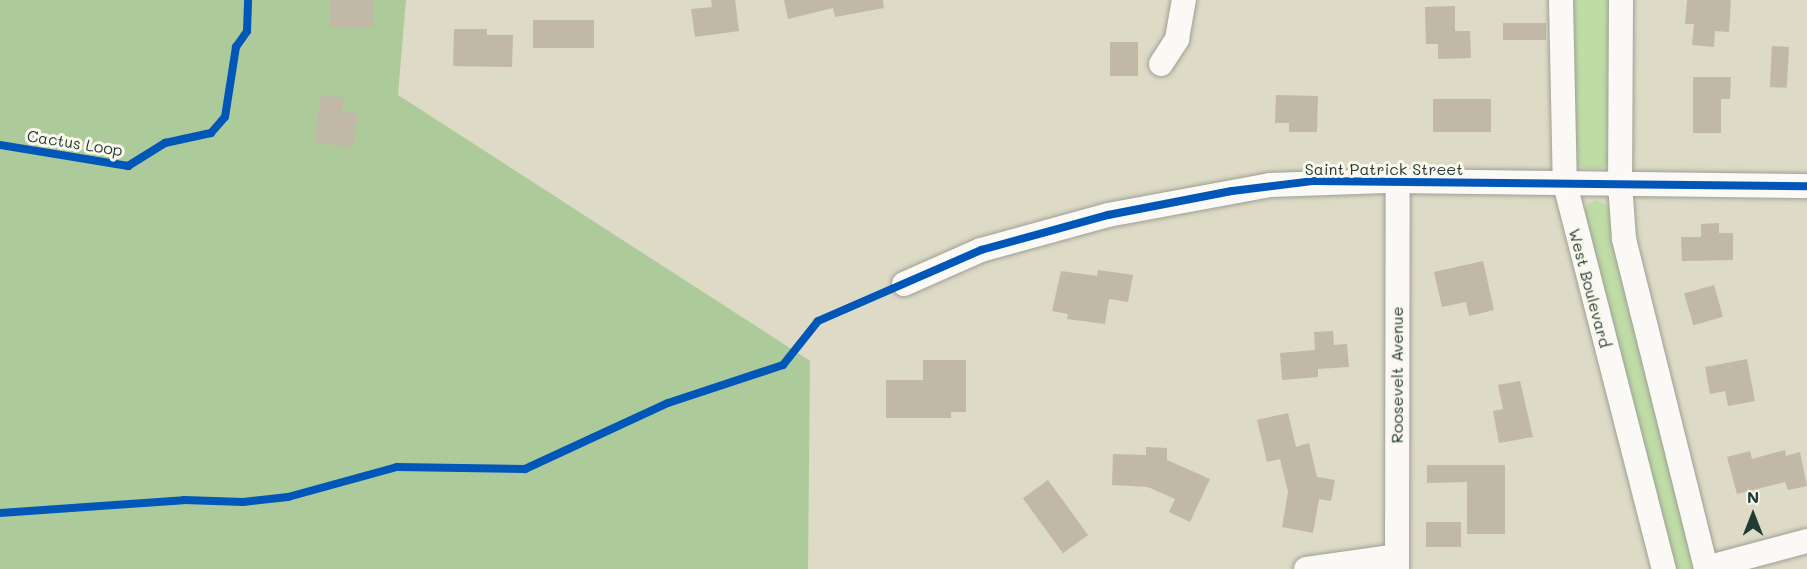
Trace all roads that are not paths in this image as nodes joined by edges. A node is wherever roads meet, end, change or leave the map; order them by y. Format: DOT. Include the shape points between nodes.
graph roads {
  1 [pos="1184,0"];
  2 [pos="1561,0"];
  3 [pos="1621,0"];
  4 [pos="1161,64"];
  5 [pos="1398,182"];
  6 [pos="1565,184"];
  7 [pos="1620,184"];
  8 [pos="1807,186"];
  9 [pos="904,284"];
  10 [pos="1807,541"];
  11 [pos="1397,563"];
  12 [pos="1306,569"];
  13 [pos="1664,569"];
  14 [pos="1706,569"];
  1 -- 4 [label="street" via="1177,39"];
  2 -- 6 [label="street, West Boulevard"];
  3 -- 7 [label="street"];
  5 -- 6 [label="street, Saint Patrick Street"];
  5 -- 9 [label="street, Saint Patrick Street" via="1270,185 1108,215 981,250"];
  5 -- 11 [label="street, Roosevelt Avenue"];
  6 -- 7 [label="street, Saint Patrick Street"];
  6 -- 13 [label="street, West Boulevard"];
  7 -- 8 [label="street, Saint Patrick Street"];
  7 -- 14 [label="street" via="1628,264"];
  10 -- 14 [label="street"];
  11 -- 12 [label="street"];
}
